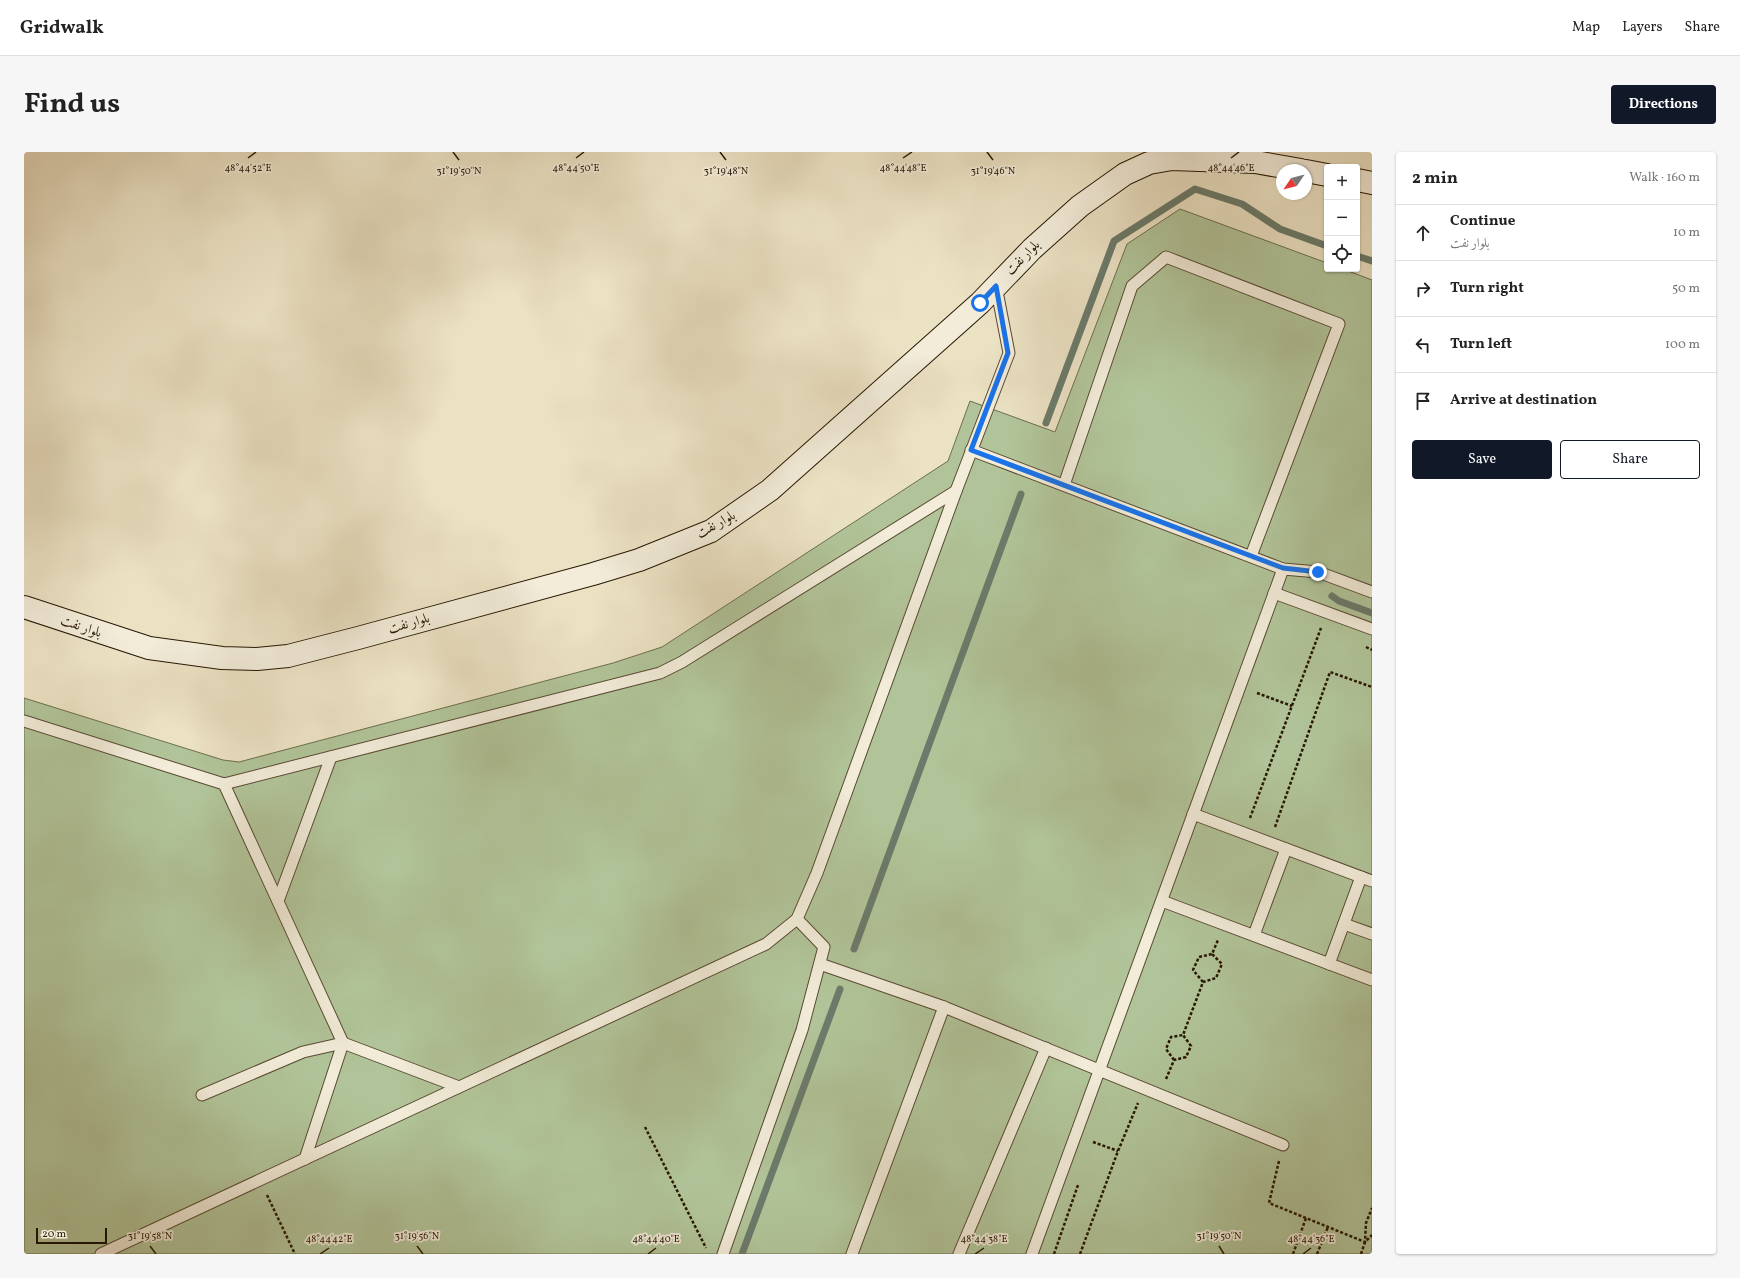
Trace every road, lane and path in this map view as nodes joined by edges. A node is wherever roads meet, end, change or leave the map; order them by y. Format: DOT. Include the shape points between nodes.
graph roads {
  1 [pos="1276,166"];
  2 [pos="1312,172"];
  3 [pos="1324,174"];
  4 [pos="1360,181"];
  5 [pos="1372,183"];
  6 [pos="996,286"];
  7 [pos="971,450"];
  8 [pos="1064,485"];
  9 [pos="956,491"];
  10 [pos="1251,556"];
  11 [pos="1283,568"];
  12 [pos="1372,592"];
  13 [pos="1274,593"];
  14 [pos="24,608"];
  15 [pos="1327,612"];
  16 [pos="1372,629"];
  17 [pos="1240,687"];
  18 [pos="1372,687"];
  19 [pos="1292,706"];
  20 [pos="24,721"];
  21 [pos="331,757"];
  22 [pos="224,784"];
  23 [pos="1193,814"];
  24 [pos="1245,833"];
  25 [pos="1269,842"];
  26 [pos="1286,849"];
  27 [pos="1361,877"];
  28 [pos="1372,881"];
  29 [pos="278,901"];
  30 [pos="1162,901"];
  31 [pos="797,919"];
  32 [pos="1224,924"];
  33 [pos="1344,924"];
  34 [pos="1372,934"];
  35 [pos="1254,935"];
  36 [pos="1212,954"];
  37 [pos="820,964"];
  38 [pos="1329,964"];
  39 [pos="1372,980"];
  40 [pos="1203,982"];
  41 [pos="944,1007"];
  42 [pos="1182,1035"];
  43 [pos="343,1043"];
  44 [pos="1046,1048"];
  45 [pos="1174,1060"];
  46 [pos="1100,1070"];
  47 [pos="459,1087"];
  48 [pos="1144,1088"];
  49 [pos="1160,1094"];
  50 [pos="202,1095"];
  51 [pos="645,1127"];
  52 [pos="1096,1135"];
  53 [pos="1093,1142"];
  54 [pos="1283,1145"];
  55 [pos="1090,1150"];
  56 [pos="1118,1151"];
  57 [pos="305,1159"];
  58 [pos="260,1180"];
  59 [pos="1080,1180"];
  60 [pos="1372,1208"];
  61 [pos="1306,1218"];
  62 [pos="1328,1227"];
  63 [pos="1372,1235"];
  64 [pos="1365,1242"];
  65 [pos="101,1254"];
  66 [pos="295,1254"];
  67 [pos="708,1254"];
  68 [pos="723,1254"];
  69 [pos="852,1254"];
  70 [pos="959,1254"];
  71 [pos="1032,1254"];
  72 [pos="1054,1254"];
  73 [pos="1080,1254"];
  74 [pos="1293,1254"];
  75 [pos="1317,1254"];
  76 [pos="1360,1254"];
  1 -- 6 [label="street, بلوار نفت" via="1206,159 1172,159 1149,163 1125,174 1080,206"];
  2 -- 3 [label="street"];
  4 -- 5 [label="street"];
  6 -- 7 [label="lane" via="1008,353"];
  6 -- 14 [label="street, بلوار نفت" via="770,490 711,530 639,560 358,638 288,656 257,659 222,658 149,648"];
  7 -- 8 [label="lane"];
  7 -- 9 [label="lane"];
  8 -- 10 [label="lane"];
  8 -- 10 [label="lane" via="1132,286 1166,257 1339,324"];
  9 -- 21 [label="lane" via="660,674"];
  9 -- 31 [label="lane" via="817,873"];
  10 -- 11 [label="lane"];
  11 -- 12 [label="lane" via="1318,572"];
  11 -- 13 [label="lane"];
  13 -- 15 [label="lane"];
  13 -- 17 [label="lane"];
  15 -- 16 [label="lane"];
  15 -- 19 [label="path"];
  17 -- 19 [label="path"];
  17 -- 23 [label="lane"];
  18 -- 25 [label="path" via="1330,672"];
  19 -- 24 [label="path"];
  20 -- 22 [label="lane"];
  21 -- 22 [label="lane"];
  21 -- 29 [label="lane"];
  22 -- 29 [label="lane"];
  23 -- 24 [label="lane"];
  23 -- 30 [label="lane"];
  24 -- 25 [label="lane"];
  25 -- 26 [label="lane"];
  26 -- 27 [label="lane"];
  26 -- 35 [label="lane"];
  27 -- 28 [label="lane"];
  27 -- 33 [label="lane"];
  29 -- 43 [label="lane"];
  30 -- 32 [label="lane"];
  30 -- 46 [label="lane"];
  31 -- 37 [label="lane" via="824,947"];
  31 -- 47 [label="lane" via="766,944"];
  32 -- 35 [label="lane"];
  32 -- 36 [label="path"];
  33 -- 34 [label="lane"];
  33 -- 38 [label="lane"];
  35 -- 38 [label="lane"];
  36 -- 40 [label="path" via="1199,957 1194,970"];
  36 -- 40 [label="path" via="1222,964 1216,978"];
  37 -- 41 [label="lane"];
  37 -- 68 [label="lane" via="802,1030"];
  38 -- 39 [label="lane"];
  40 -- 42 [label="path"];
  41 -- 44 [label="lane"];
  41 -- 69 [label="lane"];
  42 -- 45 [label="path" via="1171,1037 1166,1049"];
  42 -- 45 [label="path" via="1191,1046 1186,1057"];
  43 -- 47 [label="lane"];
  43 -- 50 [label="lane" via="303,1052"];
  43 -- 57 [label="lane"];
  44 -- 46 [label="lane"];
  44 -- 70 [label="lane"];
  45 -- 49 [label="path"];
  46 -- 48 [label="lane"];
  46 -- 71 [label="lane"];
  47 -- 57 [label="lane"];
  48 -- 49 [label="lane"];
  48 -- 56 [label="path"];
  49 -- 54 [label="lane"];
  51 -- 67 [label="path"];
  52 -- 53 [label="path"];
  53 -- 55 [label="path"];
  53 -- 56 [label="path"];
  54 -- 61 [label="path" via="1269,1203"];
  56 -- 73 [label="path"];
  57 -- 58 [label="lane"];
  58 -- 65 [label="lane"];
  58 -- 66 [label="path"];
  59 -- 72 [label="path"];
  60 -- 64 [label="path" via="1366,1223"];
  61 -- 62 [label="path"];
  61 -- 74 [label="path"];
  62 -- 64 [label="path"];
  62 -- 75 [label="path"];
  63 -- 64 [label="path"];
  64 -- 76 [label="path"];
}
